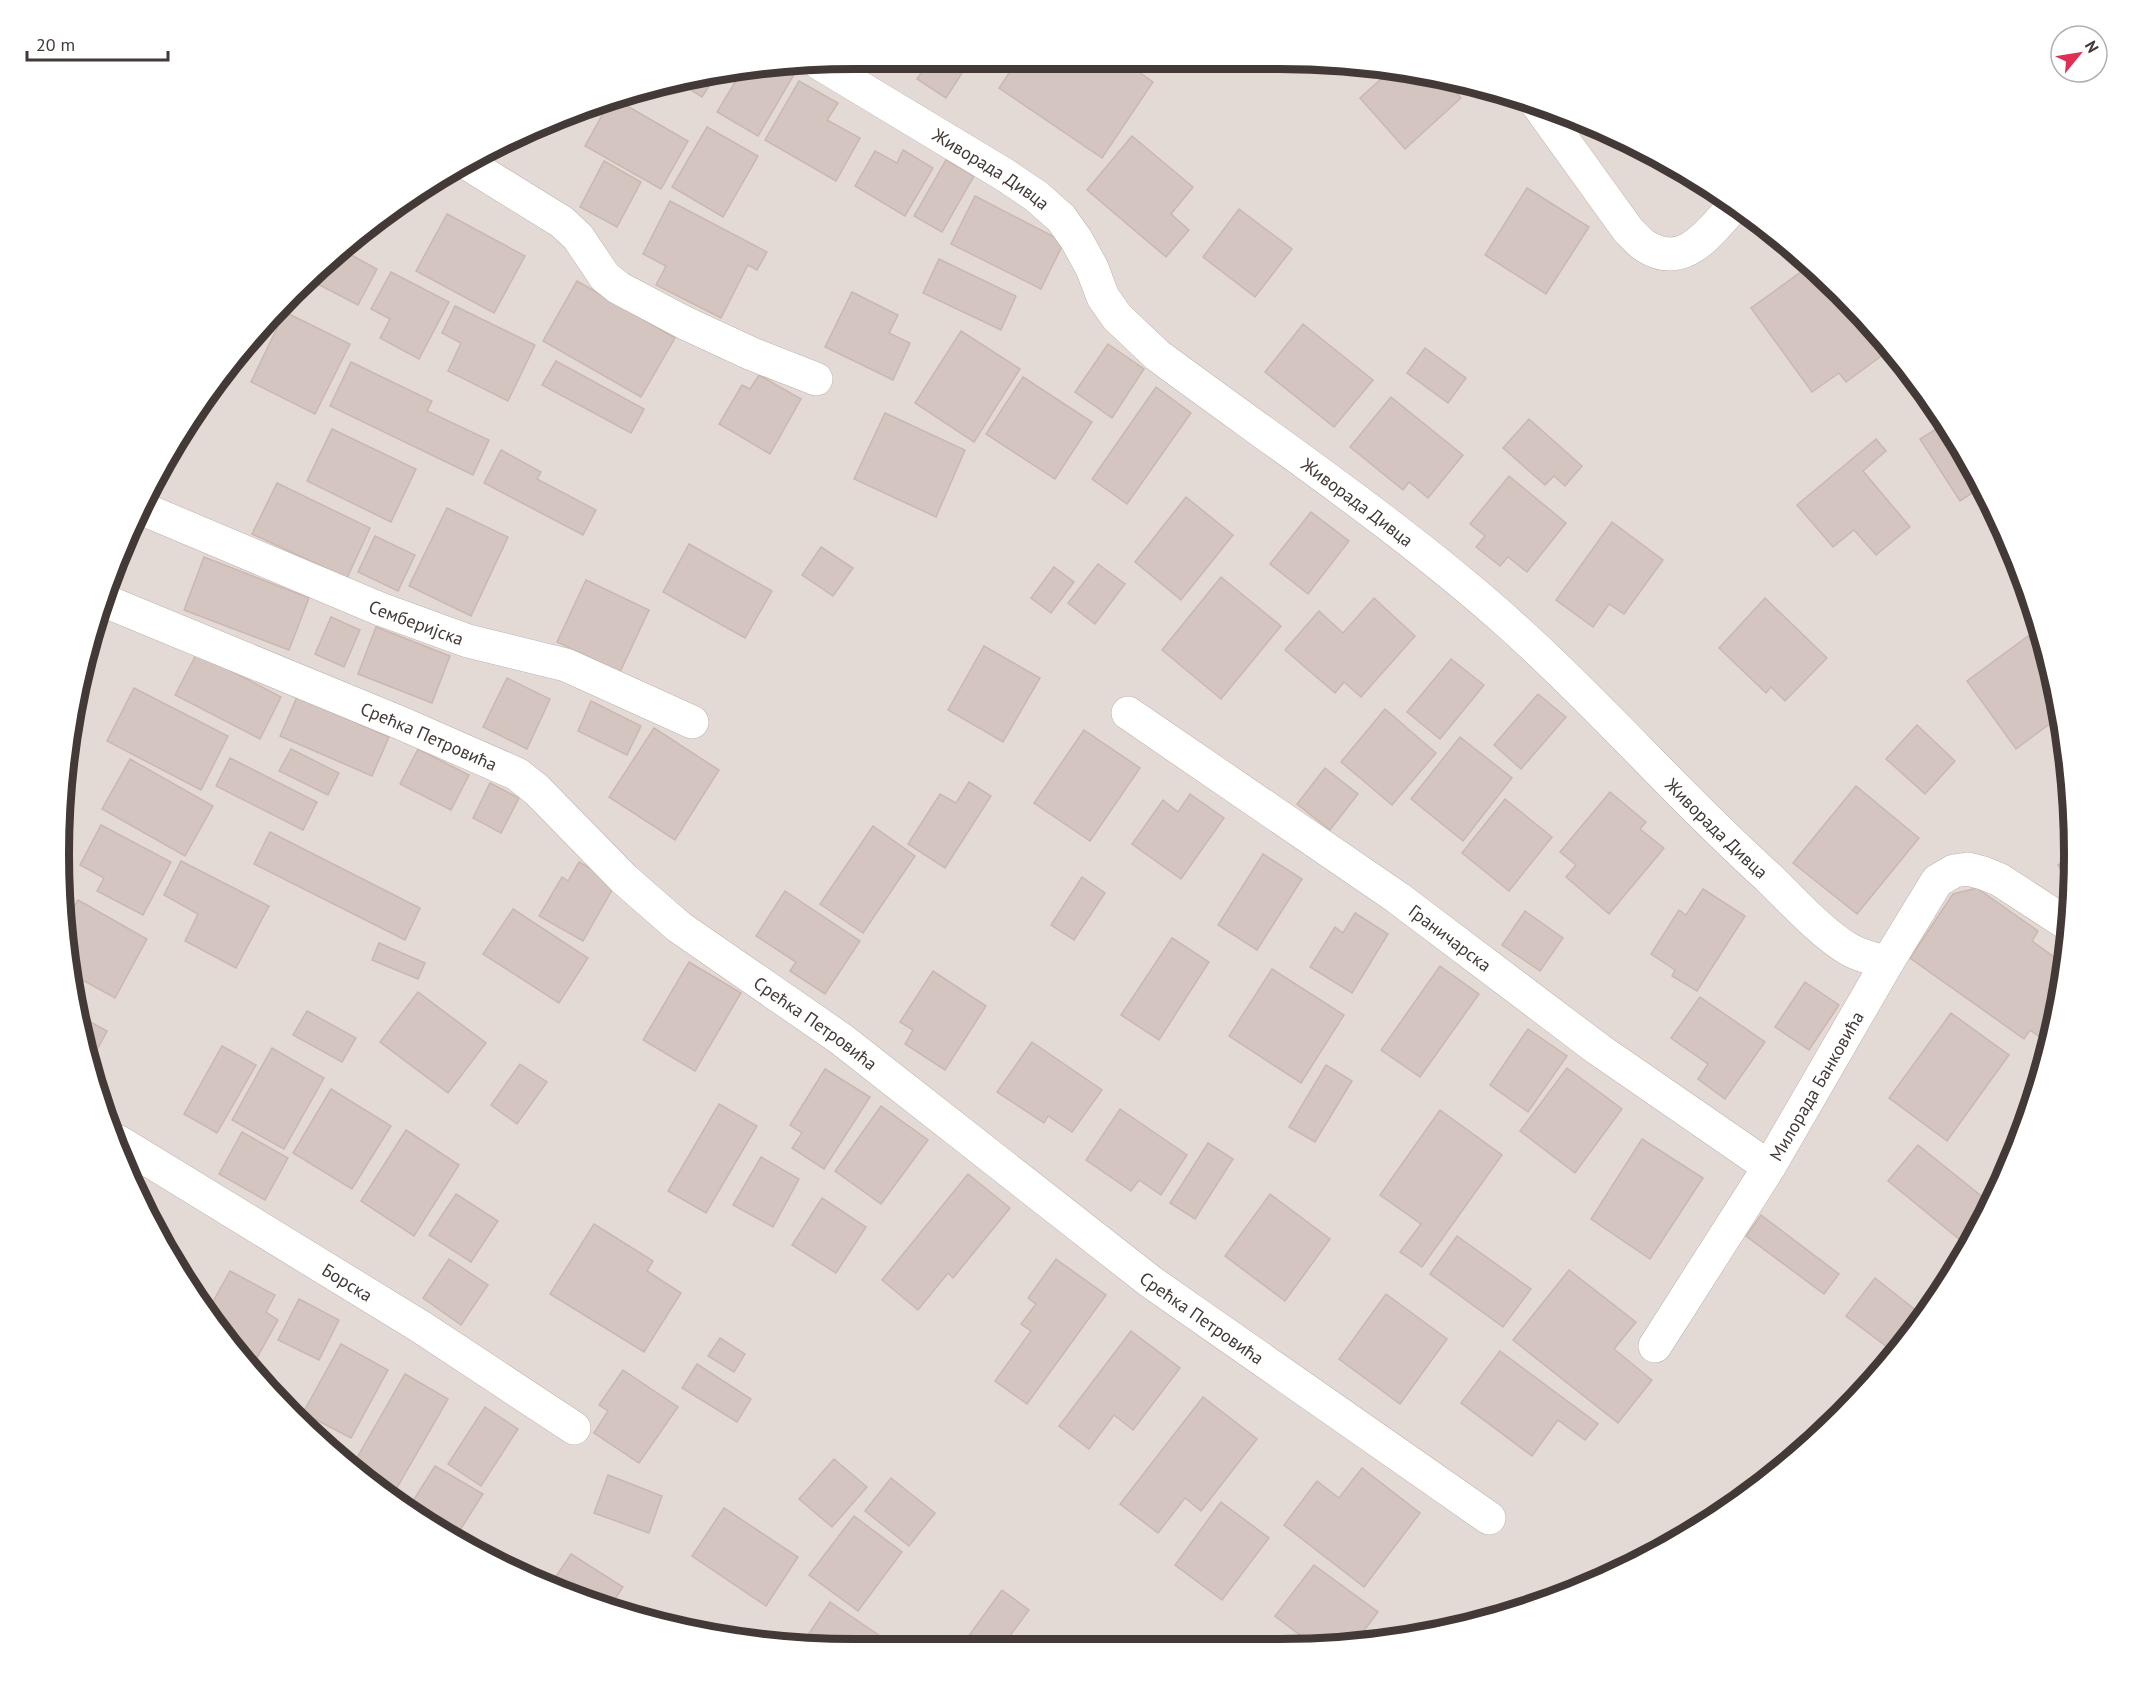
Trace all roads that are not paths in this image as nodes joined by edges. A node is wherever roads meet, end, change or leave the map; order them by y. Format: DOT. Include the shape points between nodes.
graph roads {
  1 [pos="830,70"];
  2 [pos="1547,117"];
  3 [pos="474,167"];
  4 [pos="1729,211"];
  5 [pos="816,379"];
  6 [pos="148,511"];
  7 [pos="110,604"];
  8 [pos="1128,713"];
  9 [pos="692,722"];
  10 [pos="2061,920"];
  11 [pos="1887,963"];
  12 [pos="126,1146"];
  13 [pos="1769,1167"];
  14 [pos="1655,1346"];
  15 [pos="574,1428"];
  16 [pos="1489,1518"];
  1 -- 11 [label="street, Живорада Дивца" via="1036,196 1061,218 1076,239 1103,297 1117,317 1149,348 1467,587 1831,936 1852,951"];
  2 -- 4 [label="street" via="1628,230 1644,246 1662,254 1680,254 1697,245"];
  3 -- 5 [label="street" via="562,222 578,237 605,277 619,288 752,354"];
  6 -- 9 [label="street, Семберијска" via="468,642 566,665"];
  7 -- 16 [label="street, Срећка Петровића" via="517,774 679,927 841,1039 1150,1282"];
  8 -- 13 [label="street, Граничарска" via="1398,898 1598,1049"];
  10 -- 11 [label="street, Милорада Банковића" via="2000,880 1968,869 1954,871 1937,881"];
  11 -- 13 [label="street, Милорада Банковића"];
  12 -- 15 [label="street, Борска" via="422,1328"];
  13 -- 14 [label="street, Милорада Банковића"];
}
